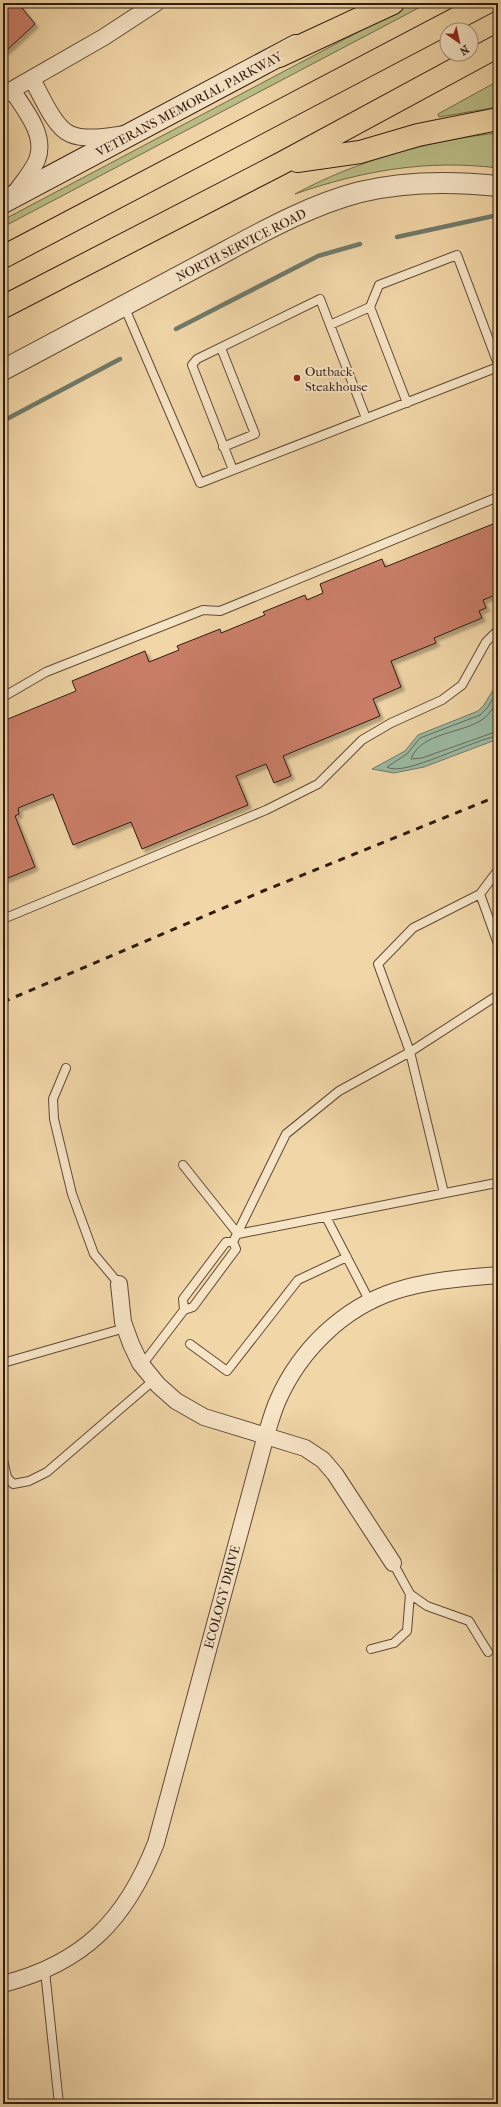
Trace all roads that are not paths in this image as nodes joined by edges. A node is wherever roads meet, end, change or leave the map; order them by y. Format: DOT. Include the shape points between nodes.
graph roads {
  1 [pos="156,3"];
  2 [pos="374,3"];
  3 [pos="393,3"];
  4 [pos="486,3"];
  5 [pos="498,46"];
  6 [pos="279,56"];
  7 [pos="32,79"];
  8 [pos="7,93"];
  9 [pos="498,120"];
  10 [pos="133,133"];
  11 [pos="282,163"];
  12 [pos="498,186"];
  13 [pos="8,200"];
  14 [pos="3,257"];
  15 [pos="124,306"];
  16 [pos="3,307"];
  17 [pos="370,307"];
  18 [pos="330,325"];
  19 [pos="221,348"];
  20 [pos="498,364"];
  21 [pos="498,367"];
  22 [pos="3,370"];
  23 [pos="407,403"];
  24 [pos="366,418"];
  25 [pos="223,447"];
  26 [pos="233,470"];
  27 [pos="498,497"];
  28 [pos="498,630"];
  29 [pos="3,697"];
  30 [pos="498,870"];
  31 [pos="480,894"];
  32 [pos="3,919"];
  33 [pos="498,944"];
  34 [pos="498,995"];
  35 [pos="410,1052"];
  36 [pos="66,1068"];
  37 [pos="183,1165"];
  38 [pos="496,1183"];
  39 [pos="444,1193"];
  40 [pos="326,1217"];
  41 [pos="238,1234"];
  42 [pos="233,1242"];
  43 [pos="347,1257"];
  44 [pos="498,1275"];
  45 [pos="120,1284"];
  46 [pos="370,1302"];
  47 [pos="184,1310"];
  48 [pos="125,1328"];
  49 [pos="190,1344"];
  50 [pos="3,1363"];
  51 [pos="142,1365"];
  52 [pos="154,1380"];
  53 [pos="266,1435"];
  54 [pos="3,1460"];
  55 [pos="393,1563"];
  56 [pos="410,1594"];
  57 [pos="371,1649"];
  58 [pos="488,1652"];
  59 [pos="45,1971"];
  60 [pos="3,1984"];
  61 [pos="59,2104"];
  1 -- 7 [label="street"];
  2 -- 6 [label="main road, VETERANS MEMORIAL PARKWAY"];
  3 -- 6 [label="highway"];
  4 -- 14 [label="highway"];
  5 -- 11 [label="highway"];
  6 -- 10 [label="main road, VETERANS MEMORIAL PARKWAY"];
  7 -- 8 [label="street"];
  7 -- 10 [label="street" via="57,124 70,134 89,138"];
  8 -- 13 [label="street" via="31,120 39,138 37,160"];
  9 -- 11 [label="highway" via="418,135 360,152"];
  10 -- 13 [label="main road, VETERANS MEMORIAL PARKWAY"];
  11 -- 16 [label="highway"];
  12 -- 15 [label="street, NORTH SERVICE ROAD" via="456,181 409,183 352,195 316,207"];
  15 -- 22 [label="street, NORTH SERVICE ROAD"];
  15 -- 26 [label="lane" via="200,483"];
  17 -- 18 [label="lane"];
  17 -- 20 [label="lane" via="379,285 457,255"];
  17 -- 23 [label="lane"];
  18 -- 19 [label="lane" via="320,299"];
  18 -- 24 [label="lane"];
  19 -- 25 [label="lane" via="197,359 192,365"];
  19 -- 25 [label="lane" via="255,434"];
  21 -- 23 [label="lane"];
  23 -- 24 [label="lane"];
  24 -- 26 [label="lane"];
  25 -- 26 [label="lane"];
  27 -- 29 [label="lane" via="220,611 202,610 46,672"];
  28 -- 32 [label="lane" via="486,642 462,685 442,700 391,723 362,740 318,784 266,810"];
  30 -- 31 [label="lane"];
  31 -- 33 [label="lane"];
  31 -- 35 [label="lane" via="413,928 378,964"];
  34 -- 35 [label="lane"];
  35 -- 39 [label="lane"];
  35 -- 41 [label="lane" via="339,1092 286,1134"];
  36 -- 45 [label="lane" via="53,1099 54,1119 72,1194 94,1254"];
  37 -- 41 [label="lane"];
  38 -- 39 [label="lane"];
  39 -- 40 [label="lane"];
  40 -- 41 [label="lane"];
  40 -- 43 [label="lane"];
  41 -- 42 [label="lane"];
  42 -- 47 [label="lane" via="226,1242 183,1299"];
  42 -- 47 [label="lane" via="236,1249 194,1307"];
  43 -- 46 [label="lane"];
  43 -- 49 [label="lane" via="298,1280 226,1371"];
  44 -- 46 [label="street, ECOLOGY DRIVE" via="416,1285"];
  45 -- 48 [label="street"];
  46 -- 53 [label="street, ECOLOGY DRIVE" via="345,1316 305,1354 278,1400"];
  47 -- 51 [label="lane"];
  48 -- 50 [label="lane"];
  48 -- 51 [label="street"];
  51 -- 52 [label="street"];
  52 -- 53 [label="street" via="176,1401 204,1417"];
  52 -- 54 [label="lane" via="47,1472 29,1481 13,1484 7,1477"];
  53 -- 55 [label="street" via="305,1448 323,1460 335,1474"];
  53 -- 59 [label="street, ECOLOGY DRIVE" via="156,1843 146,1868 134,1892 100,1934 79,1951"];
  55 -- 56 [label="lane"];
  56 -- 57 [label="lane" via="407,1631 394,1643"];
  56 -- 58 [label="lane" via="427,1606 469,1621"];
  59 -- 60 [label="street, ECOLOGY DRIVE"];
  59 -- 61 [label="lane"];
}
